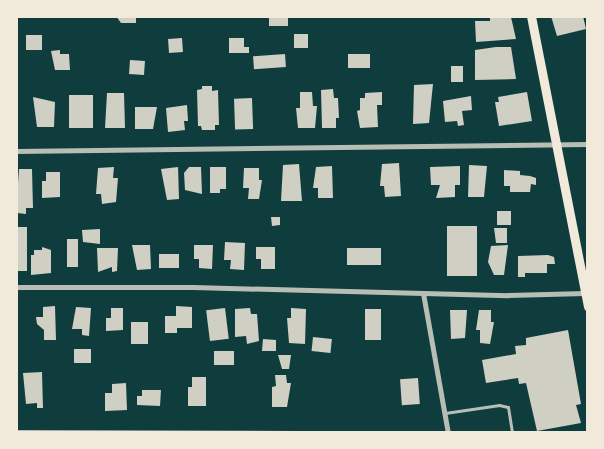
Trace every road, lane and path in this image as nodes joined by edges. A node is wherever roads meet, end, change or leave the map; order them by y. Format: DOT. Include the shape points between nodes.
graph roads {
  1 [pos="531,16"];
  2 [pos="588,144"];
  3 [pos="556,146"];
  4 [pos="16,151"];
  5 [pos="16,287"];
  6 [pos="423,293"];
  7 [pos="586,294"];
  8 [pos="588,306"];
  9 [pos="444,414"];
  10 [pos="16,432"];
  11 [pos="297,433"];
  12 [pos="448,433"];
  13 [pos="512,433"];
  1 -- 3 [label="main road"];
  2 -- 3 [label="street"];
  3 -- 4 [label="street"];
  3 -- 7 [label="main road"];
  5 -- 6 [label="street" via="193,287"];
  6 -- 7 [label="street"];
  6 -- 9 [label="street"];
  7 -- 8 [label="main road"];
  9 -- 12 [label="street"];
  9 -- 13 [label="lane" via="499,405 508,407"];
  10 -- 11 [label="street"];
}
